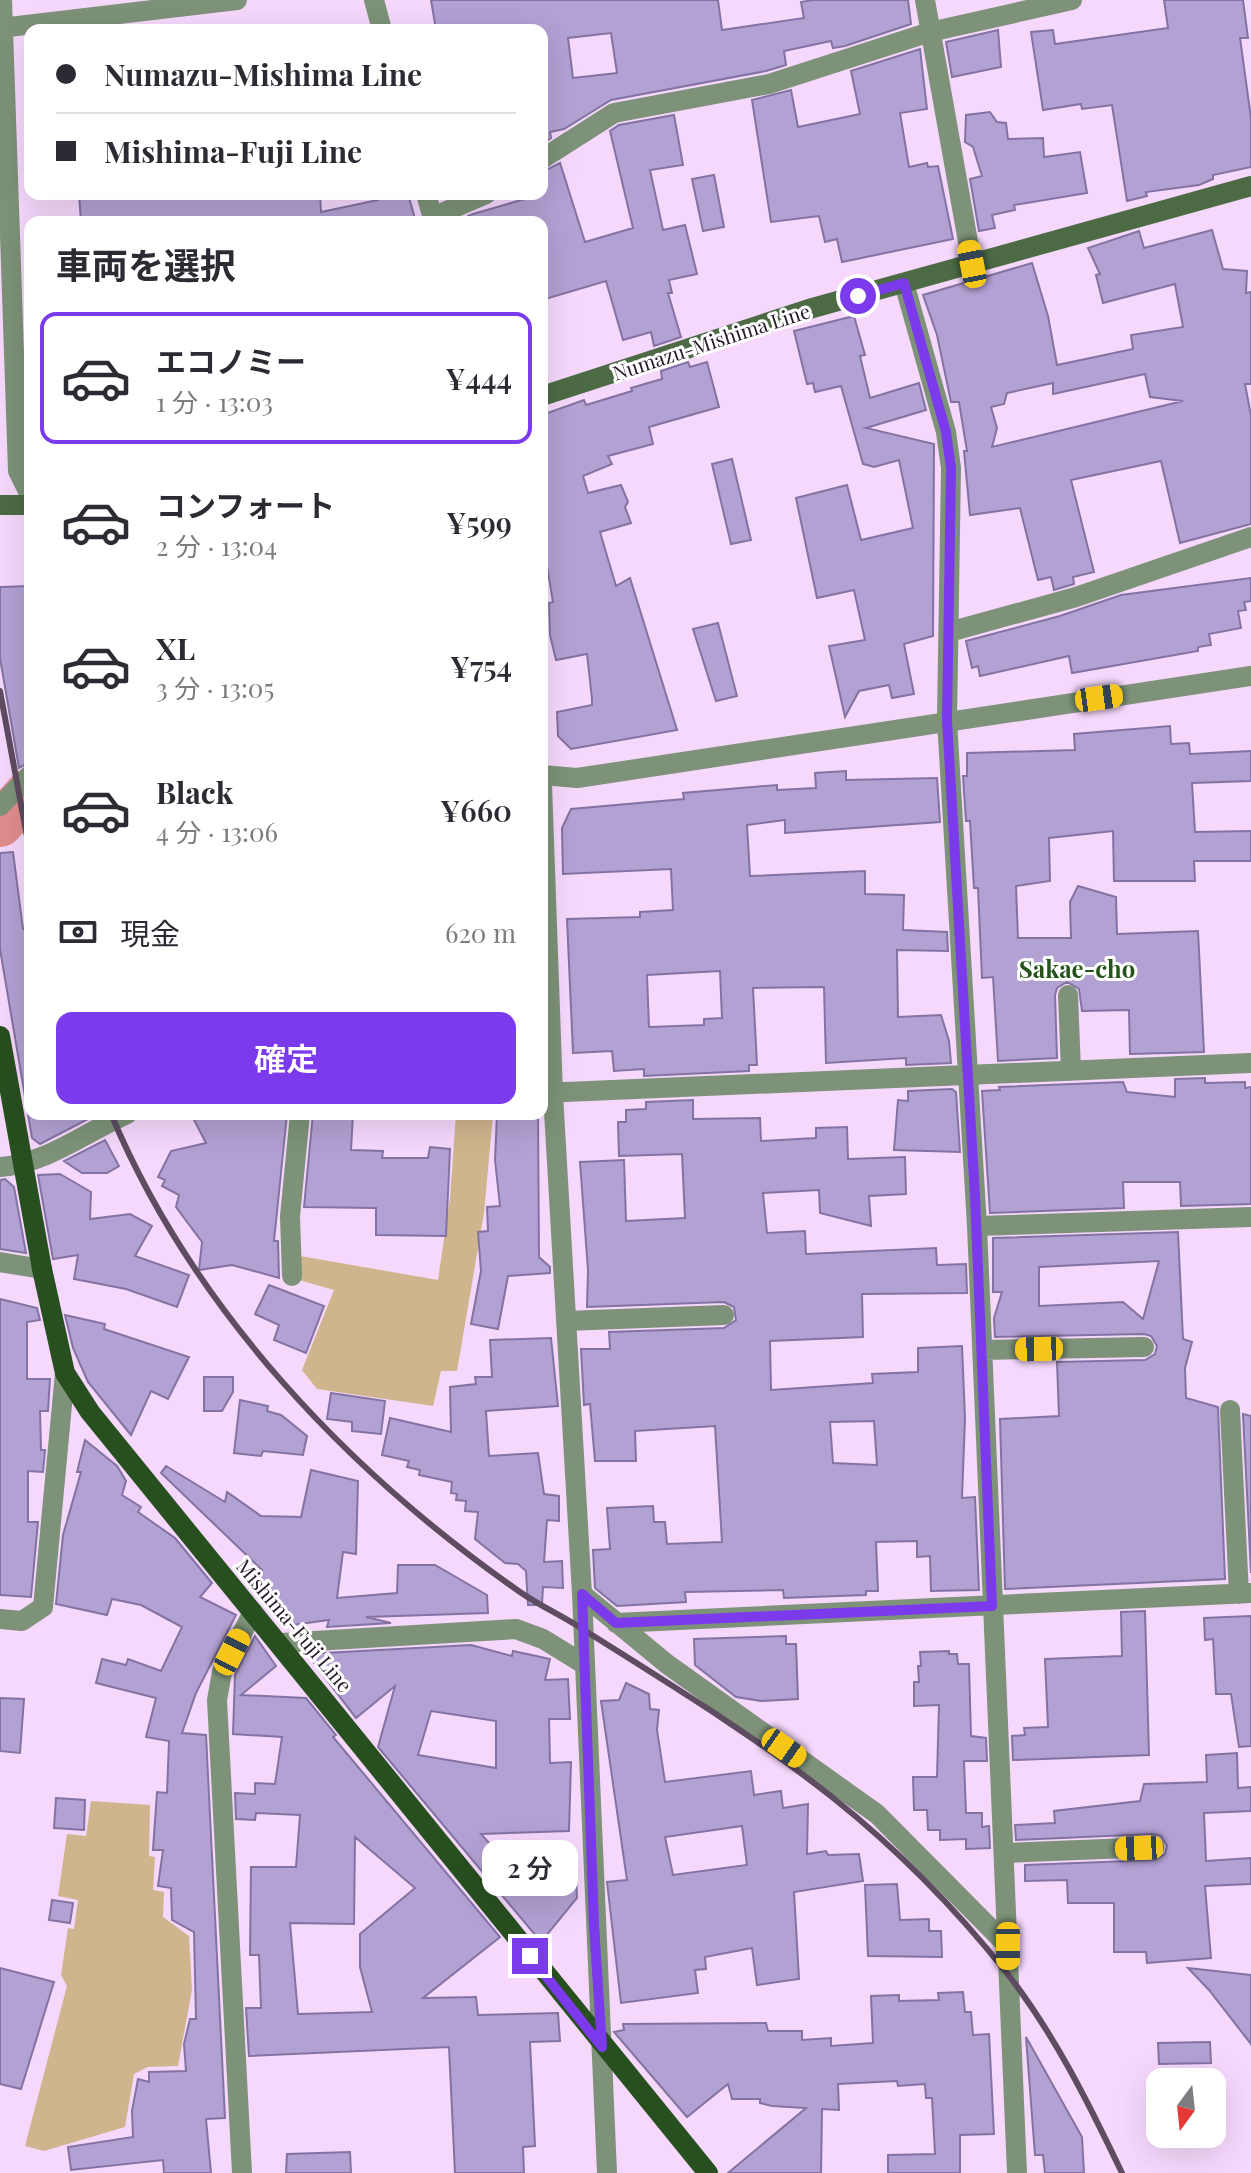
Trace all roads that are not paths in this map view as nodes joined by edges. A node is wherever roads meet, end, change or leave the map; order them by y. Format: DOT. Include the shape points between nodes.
graph roads {
  1 [pos="2,0"];
  2 [pos="237,0"];
  3 [pos="374,0"];
  4 [pos="925,0"];
  5 [pos="1072,0"];
  6 [pos="134,6"];
  7 [pos="24,24"];
  8 [pos="26,24"];
  9 [pos="380,24"];
  10 [pos="2,28"];
  11 [pos="930,32"];
  12 [pos="548,155"];
  13 [pos="1251,186"];
  14 [pos="474,200"];
  15 [pos="441,216"];
  16 [pos="6,261"];
  17 [pos="972,264"];
  18 [pos="904,283"];
  19 [pos="548,394"];
  20 [pos="24,483"];
  21 [pos="0,505"];
  22 [pos="24,505"];
  23 [pos="1251,537"];
  24 [pos="949,632"];
  25 [pos="1251,676"];
  26 [pos="947,720"];
  27 [pos="548,776"];
  28 [pos="24,781"];
  29 [pos="0,806"];
  30 [pos="1068,995"];
  31 [pos="0,1036"];
  32 [pos="1251,1063"];
  33 [pos="1071,1071"];
  34 [pos="969,1076"];
  35 [pos="548,1094"];
  36 [pos="115,1120"];
  37 [pos="299,1120"];
  38 [pos="22,1165"];
  39 [pos="0,1167"];
  40 [pos="1251,1217"];
  41 [pos="977,1226"];
  42 [pos="0,1262"];
  43 [pos="42,1269"];
  44 [pos="292,1276"];
  45 [pos="724,1315"];
  46 [pos="566,1321"];
  47 [pos="1144,1347"];
  48 [pos="983,1350"];
  49 [pos="65,1373"];
  50 [pos="1230,1410"];
  51 [pos="582,1594"];
  52 [pos="1245,1594"];
  53 [pos="992,1606"];
  54 [pos="253,1612"];
  55 [pos="0,1619"];
  56 [pos="616,1623"];
  57 [pos="281,1643"];
  58 [pos="582,1663"];
  59 [pos="1154,1847"];
  60 [pos="1004,1853"];
  61 [pos="1008,1946"];
  62 [pos="602,2047"];
  63 [pos="242,2173"];
  64 [pos="607,2173"];
  65 [pos="708,2173"];
  66 [pos="1017,2173"];
  1 -- 10 [label="street"];
  2 -- 6 [label="street"];
  3 -- 9 [label="street"];
  4 -- 11 [label="street"];
  5 -- 11 [label="street"];
  6 -- 8 [label="street"];
  7 -- 10 [label="street"];
  10 -- 16 [label="street"];
  11 -- 12 [label="street" via="769,84 614,113"];
  11 -- 17 [label="street"];
  13 -- 17 [label="main road, Numazu-Mishima Line"];
  14 -- 15 [label="street"];
  16 -- 20 [label="street" via="18,471"];
  17 -- 18 [label="main road, Numazu-Mishima Line"];
  18 -- 19 [label="main road, Numazu-Mishima Line"];
  18 -- 24 [label="street" via="946,432 951,468"];
  21 -- 22 [label="main road"];
  23 -- 24 [label="street" via="1076,597"];
  24 -- 26 [label="street"];
  25 -- 26 [label="street"];
  26 -- 27 [label="street" via="577,778"];
  26 -- 34 [label="street"];
  28 -- 29 [label="street"];
  30 -- 33 [label="street"];
  31 -- 38 [label="main road, Mishima-Fuji Line"];
  32 -- 33 [label="street"];
  33 -- 34 [label="street"];
  34 -- 35 [label="street"];
  34 -- 41 [label="street"];
  35 -- 46 [label="street"];
  36 -- 38 [label="street"];
  37 -- 44 [label="street" via="290,1216"];
  38 -- 39 [label="street"];
  38 -- 43 [label="main road, Mishima-Fuji Line"];
  40 -- 41 [label="street"];
  41 -- 48 [label="street"];
  42 -- 43 [label="street"];
  43 -- 49 [label="main road, Mishima-Fuji Line"];
  45 -- 46 [label="street"];
  46 -- 51 [label="street"];
  47 -- 48 [label="street"];
  48 -- 53 [label="street"];
  49 -- 54 [label="main road, Mishima-Fuji Line" via="90,1412"];
  49 -- 55 [label="street" via="43,1607 22,1621"];
  50 -- 52 [label="street"];
  51 -- 56 [label="street"];
  51 -- 58 [label="street"];
  52 -- 53 [label="street"];
  53 -- 56 [label="street"];
  53 -- 60 [label="street"];
  54 -- 57 [label="main road, Mishima-Fuji Line"];
  54 -- 63 [label="street" via="222,1672 217,1700"];
  56 -- 61 [label="street" via="877,1814"];
  57 -- 58 [label="street" via="516,1629"];
  57 -- 62 [label="main road, Mishima-Fuji Line"];
  58 -- 62 [label="street"];
  59 -- 60 [label="street"];
  60 -- 61 [label="street"];
  61 -- 66 [label="street"];
  62 -- 64 [label="street"];
  62 -- 65 [label="main road, Mishima-Fuji Line"];
}
